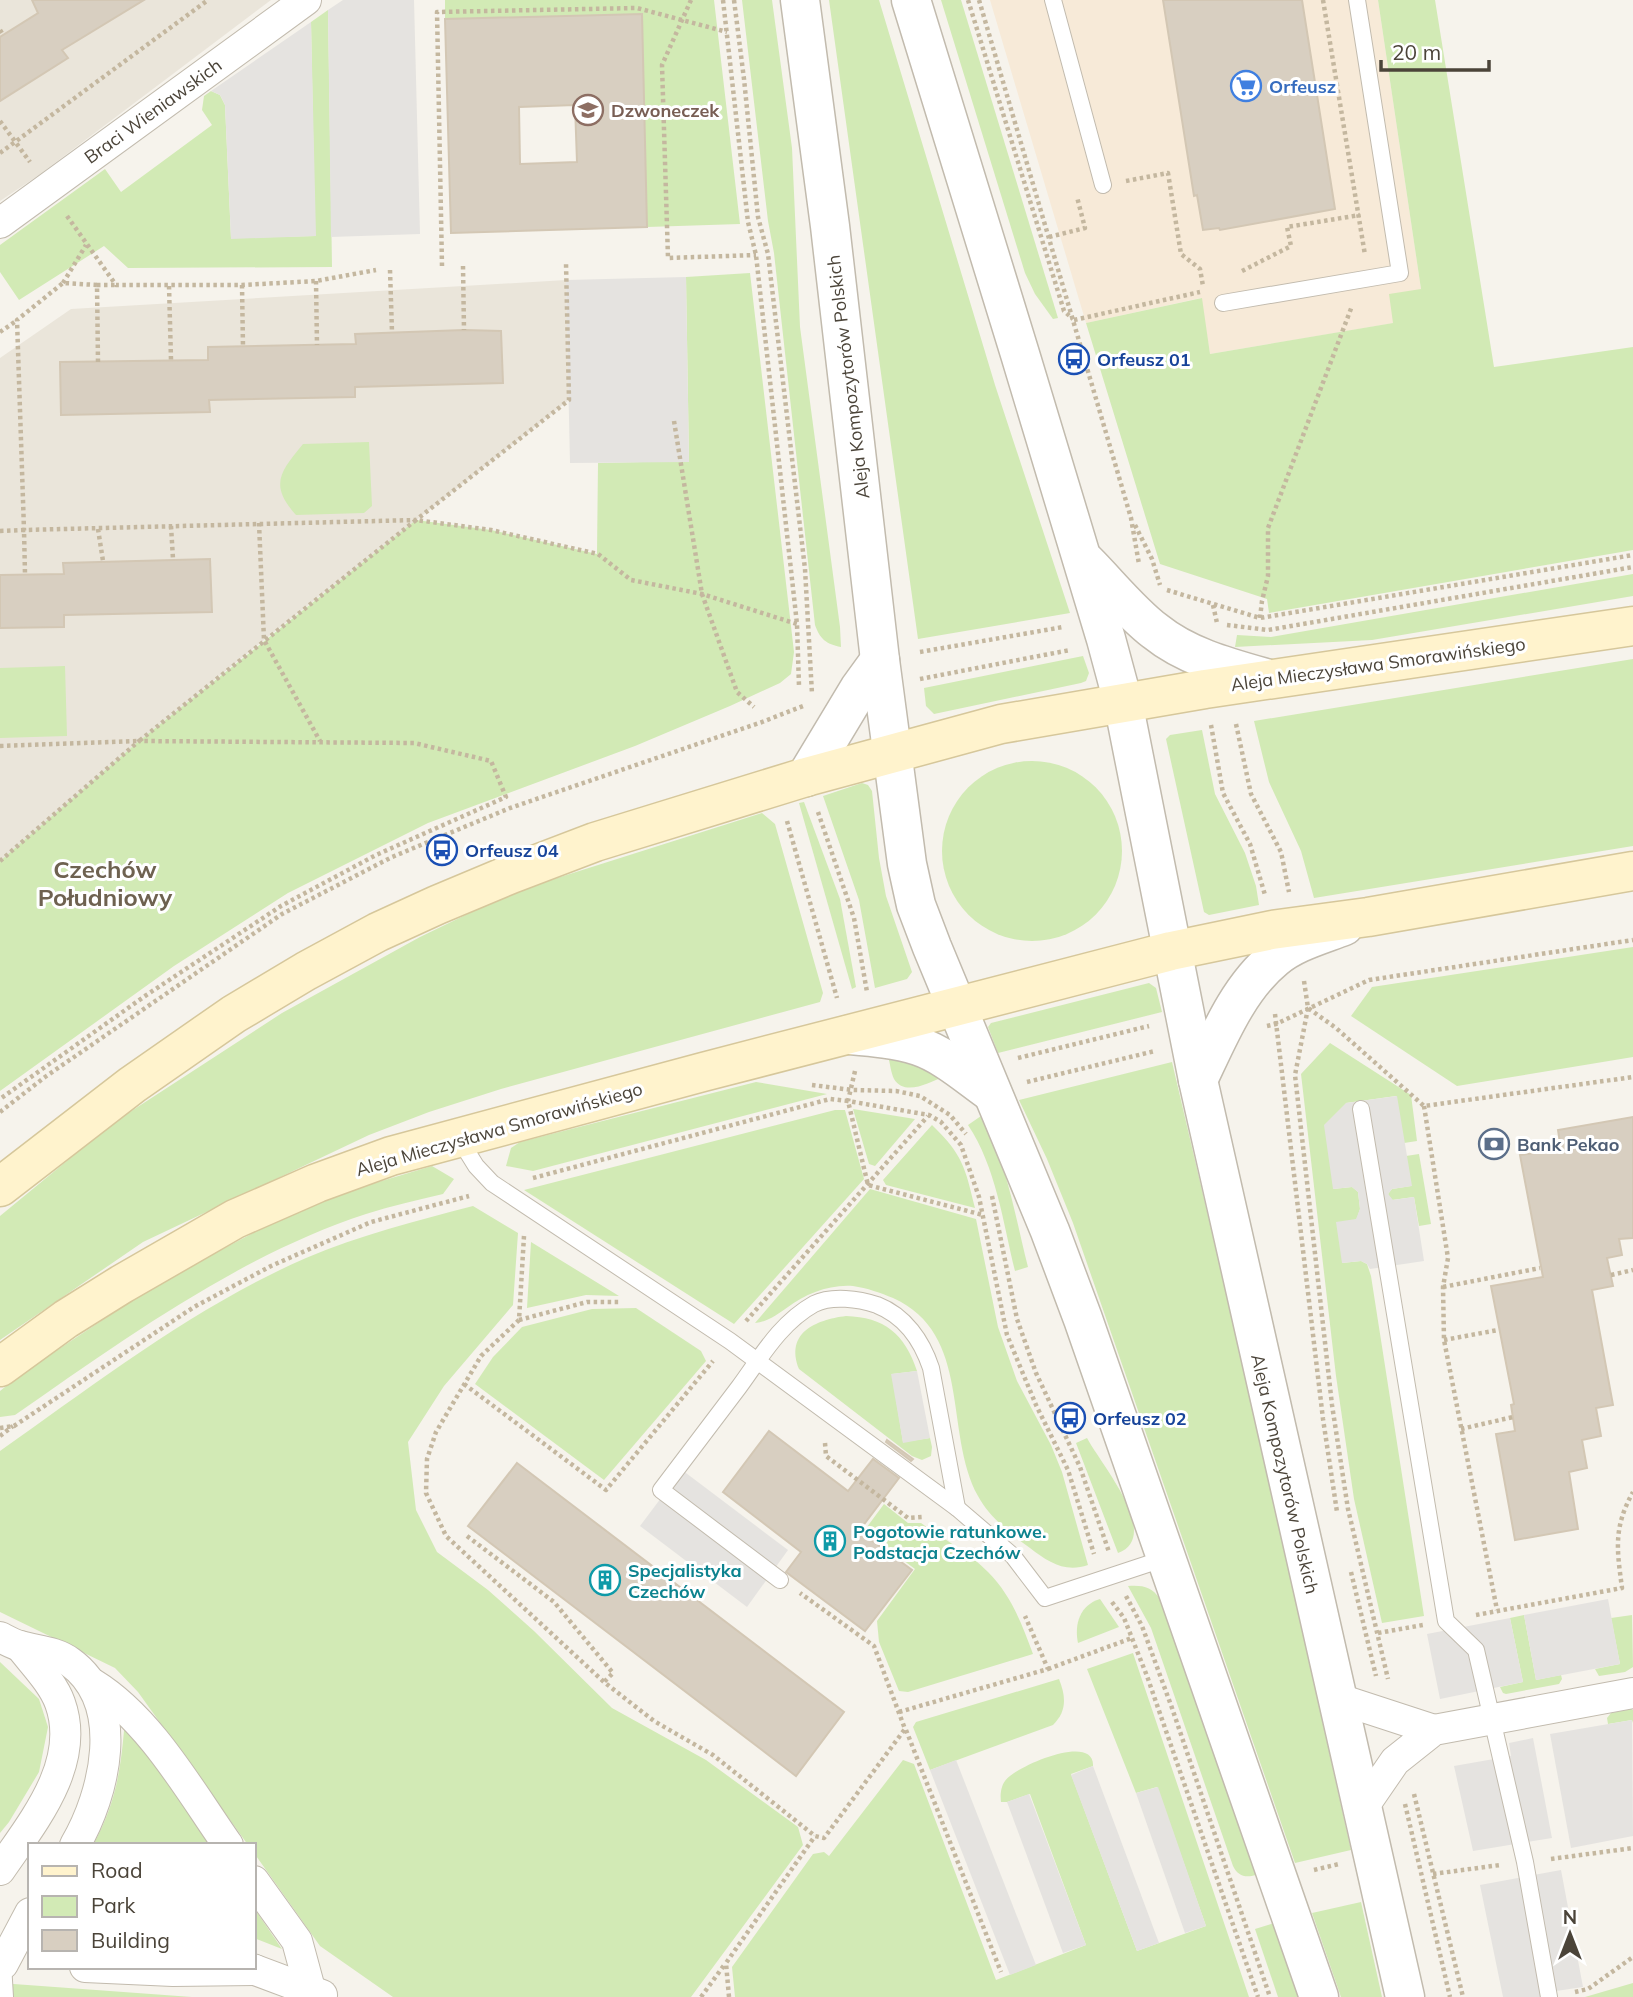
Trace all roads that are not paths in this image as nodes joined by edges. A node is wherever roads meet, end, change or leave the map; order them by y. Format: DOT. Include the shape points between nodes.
graph roads {
  1 [pos="306,0"];
  2 [pos="800,0"];
  3 [pos="911,0"];
  4 [pos="1053,0"];
  5 [pos="1357,0"];
  6 [pos="1103,185"];
  7 [pos="0,223"];
  8 [pos="1223,303"];
  9 [pos="1082,558"];
  10 [pos="1633,626"];
  11 [pos="880,660"];
  12 [pos="1269,679"];
  13 [pos="1123,702"];
  14 [pos="892,754"];
  15 [pos="811,792"];
  16 [pos="1633,872"];
  17 [pos="1368,917"];
  18 [pos="1171,951"];
  19 [pos="957,1008"];
  20 [pos="851,1049"];
  21 [pos="1198,1080"];
  22 [pos="1000,1082"];
  23 [pos="1361,1109"];
  24 [pos="458,1137"];
  25 [pos="0,1187"];
  26 [pos="757,1361"];
  27 [pos="0,1367"];
  28 [pos="957,1508"];
  29 [pos="1166,1558"];
  30 [pos="787,1584"];
  31 [pos="10,1641"];
  32 [pos="93,1684"];
  33 [pos="1633,1693"];
  34 [pos="1336,1698"];
  35 [pos="1491,1718"];
  36 [pos="1434,1730"];
  37 [pos="1362,1810"];
  38 [pos="76,1843"];
  39 [pos="227,1843"];
  40 [pos="0,1870"];
  41 [pos="256,1884"];
  42 [pos="21,1919"];
  43 [pos="8,1962"];
  44 [pos="129,1969"];
  45 [pos="225,1969"];
  46 [pos="254,1969"];
  47 [pos="318,1993"];
  48 [pos="1555,1996"];
  49 [pos="5,1997"];
  50 [pos="1319,1997"];
  51 [pos="1405,1997"];
  1 -- 7 [label="street, Braci Wieniawskich"];
  2 -- 11 [label="street, Aleja Kompozytorów Polskich"];
  3 -- 9 [label="street"];
  4 -- 6 [label="lane"];
  5 -- 8 [label="lane" via="1400,273"];
  9 -- 12 [label="street" via="1156,632 1189,652"];
  9 -- 13 [label="street"];
  10 -- 12 [label="main road, Aleja Mieczysława Smorawińskiego"];
  11 -- 14 [label="street, Aleja Kompozytorów Polskich"];
  11 -- 15 [label="street" via="859,690"];
  12 -- 13 [label="main road, Aleja Mieczysława Smorawińskiego"];
  13 -- 14 [label="main road, Aleja Mieczysława Smorawińskiego" via="1001,724"];
  13 -- 18 [label="street, Aleja Kompozytorów Polskich"];
  14 -- 15 [label="main road"];
  14 -- 19 [label="street, Aleja Kompozytorów Polskich" via="916,905"];
  15 -- 25 [label="main road" via="595,842 378,932 224,1021"];
  16 -- 17 [label="main road"];
  17 -- 18 [label="main road" via="1272,930"];
  17 -- 21 [label="street" via="1276,956 1242,997"];
  18 -- 19 [label="main road, Aleja Mieczysława Smorawińskiego"];
  18 -- 21 [label="street, Aleja Kompozytorów Polskich"];
  19 -- 20 [label="main road, Aleja Mieczysława Smorawińskiego"];
  19 -- 22 [label="street"];
  20 -- 22 [label="street" via="875,1037 920,1047"];
  20 -- 24 [label="main road, Aleja Mieczysława Smorawińskiego"];
  21 -- 34 [label="street, Aleja Kompozytorów Polskich"];
  22 -- 29 [label="street"];
  23 -- 35 [label="lane" via="1446,1621 1476,1650"];
  24 -- 26 [label="lane" via="492,1183"];
  24 -- 27 [label="main road, Aleja Mieczysława Smorawińskiego" via="317,1183 235,1219 66,1319"];
  26 -- 28 [label="lane"];
  26 -- 28 [label="lane" via="781,1329 816,1303 861,1300 897,1317 914,1333 931,1368"];
  26 -- 30 [label="lane" via="661,1490"];
  28 -- 29 [label="lane" via="1013,1556 1045,1598"];
  29 -- 50 [label="street"];
  31 -- 32 [label="street" via="70,1662"];
  31 -- 40 [label="street" via="60,1702 66,1733 63,1760 46,1801"];
  32 -- 38 [label="street" via="103,1712 102,1775"];
  32 -- 39 [label="street" via="153,1739"];
  33 -- 35 [label="street"];
  34 -- 36 [label="street"];
  34 -- 37 [label="street, Aleja Kompozytorów Polskich"];
  35 -- 36 [label="street"];
  35 -- 48 [label="lane"];
  36 -- 37 [label="street" via="1400,1757"];
  37 -- 51 [label="street, Aleja Kompozytorów Polskich"];
  41 -- 47 [label="street" via="297,1941"];
  42 -- 43 [label="street"];
  43 -- 49 [label="lane"];
  44 -- 45 [label="street"];
  46 -- 47 [label="street"];
}
